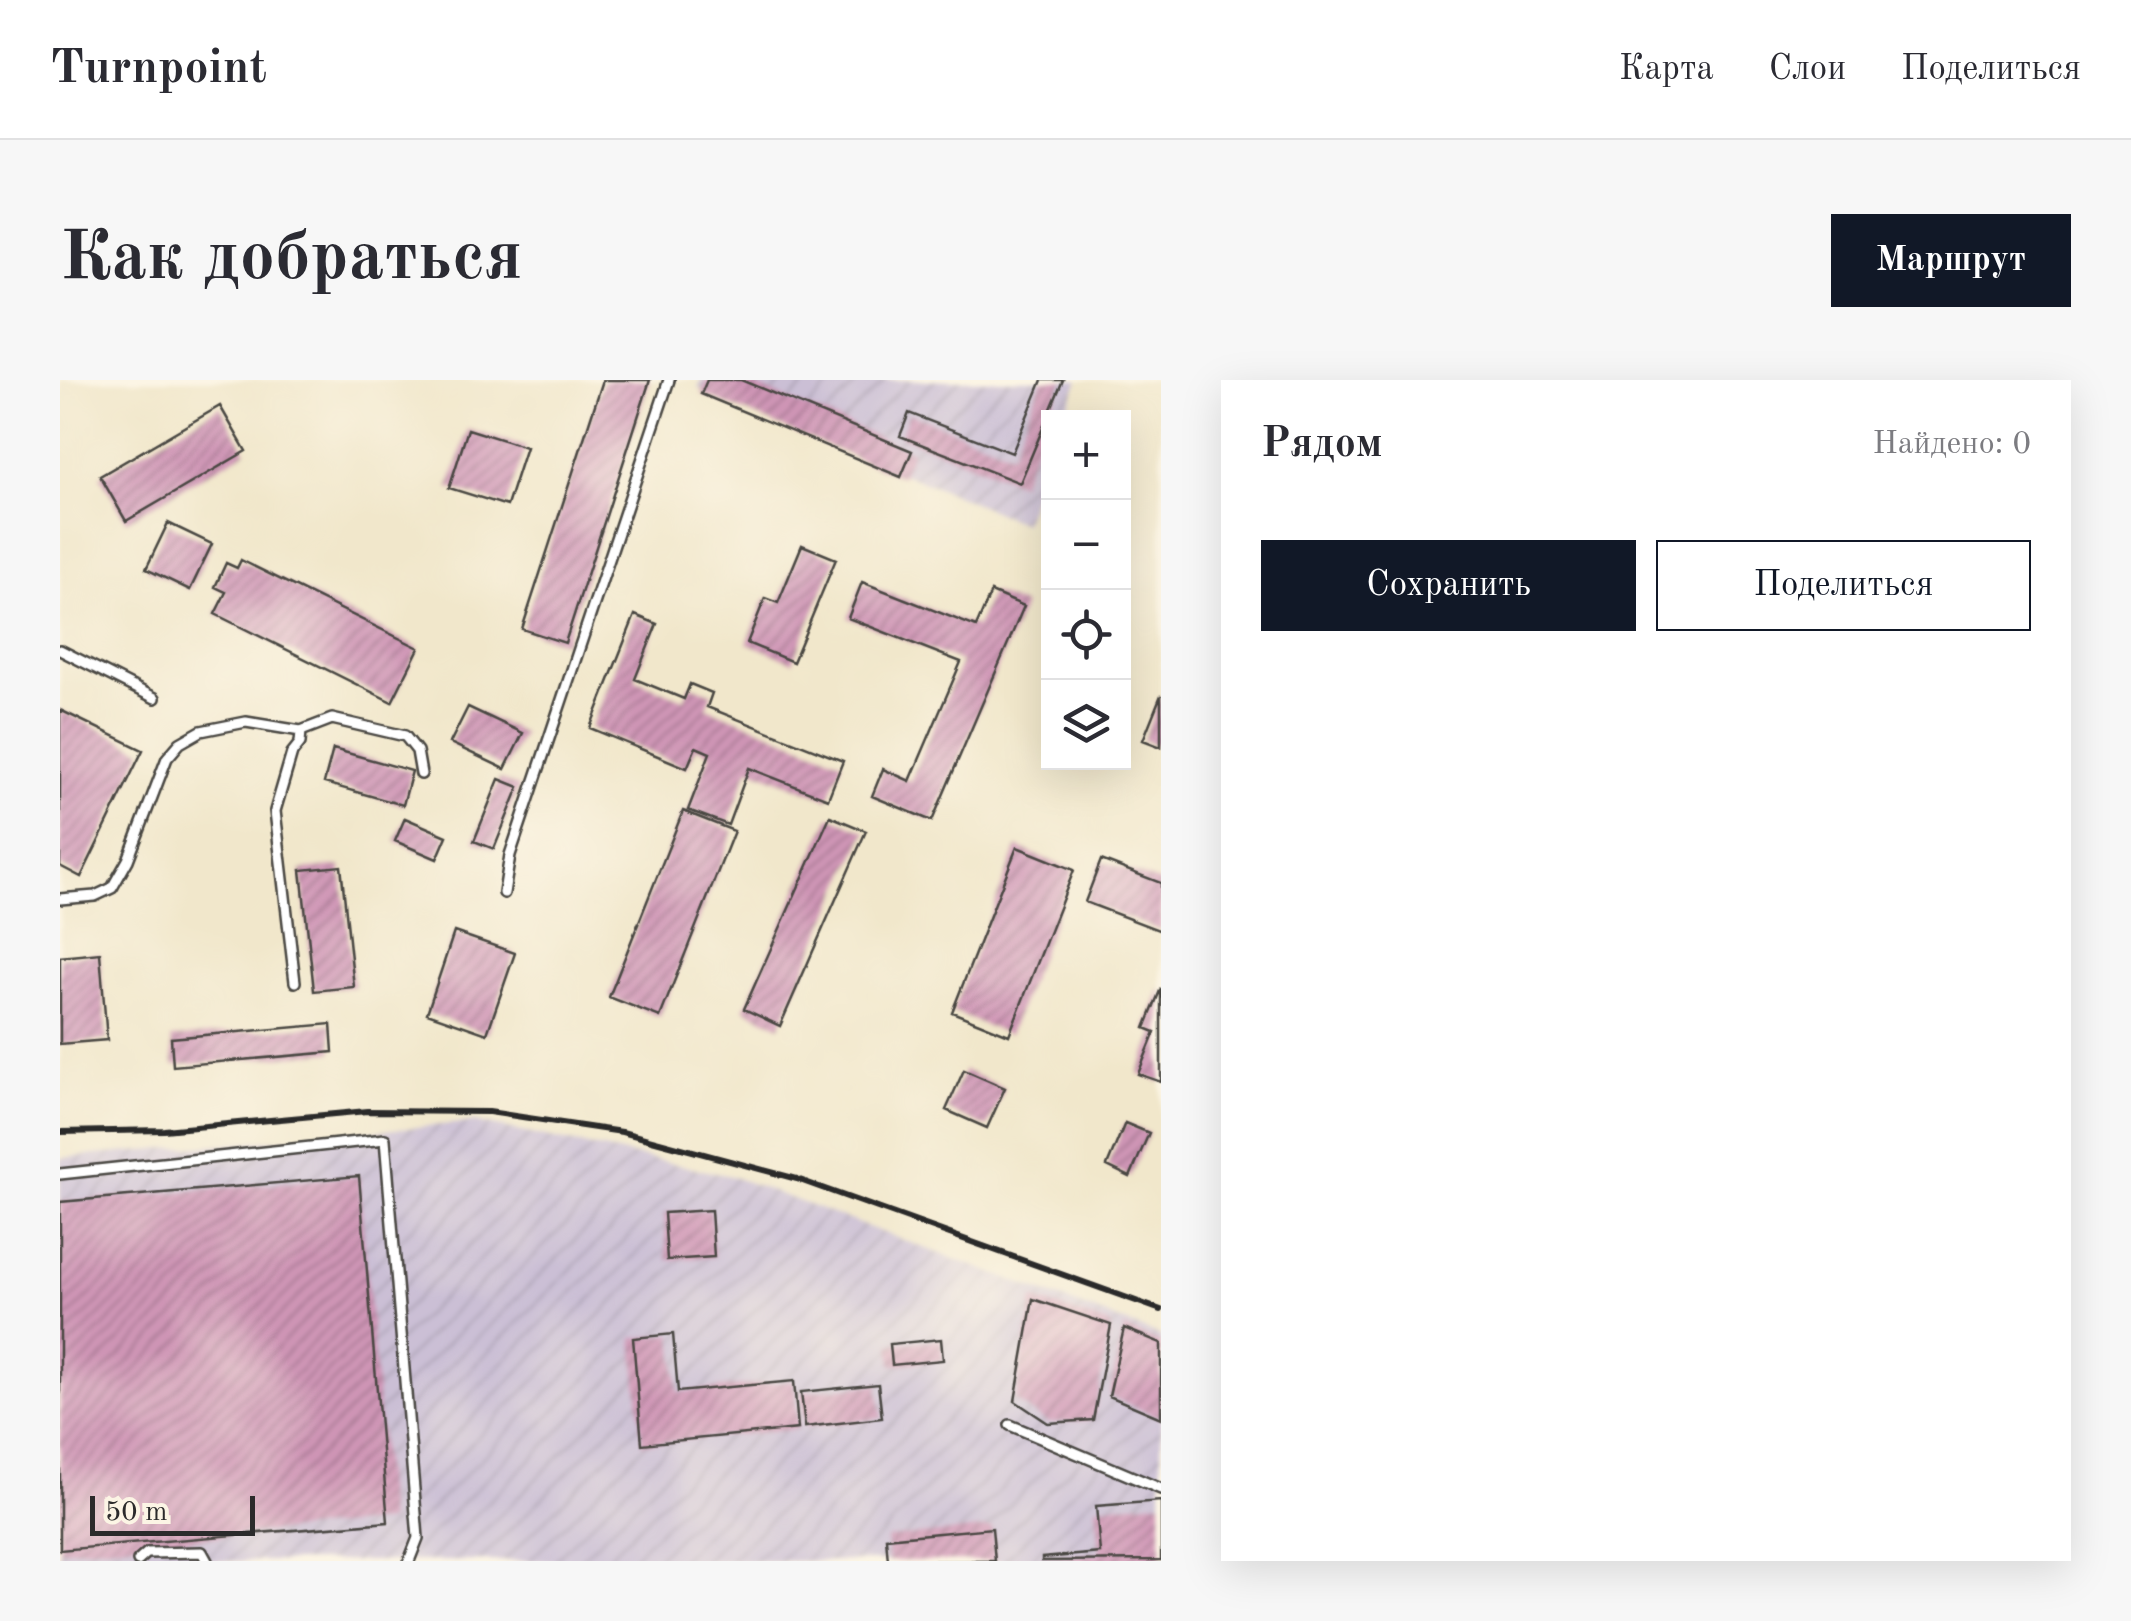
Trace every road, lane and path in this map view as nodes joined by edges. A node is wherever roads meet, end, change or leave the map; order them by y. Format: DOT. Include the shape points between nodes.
graph roads {
  1 [pos="669,380"];
  2 [pos="60,650"];
  3 [pos="155,698"];
  4 [pos="301,731"];
  5 [pos="421,774"];
  6 [pos="504,894"];
  7 [pos="60,900"];
  8 [pos="295,982"];
  9 [pos="60,1174"];
  10 [pos="1010,1425"];
  11 [pos="1161,1489"];
  12 [pos="138,1561"];
  13 [pos="207,1561"];
  14 [pos="410,1561"];
  1 -- 6 [label="lane" via="510,855"];
  2 -- 3 [label="lane"];
  4 -- 5 [label="lane" via="332,718 406,736"];
  4 -- 7 [label="lane" via="246,722 201,731 180,743 167,758 112,888"];
  4 -- 8 [label="lane" via="275,811"];
  9 -- 14 [label="lane" via="385,1139 418,1538"];
  10 -- 11 [label="lane"];
  12 -- 13 [label="lane" via="147,1553 202,1552"];
}
